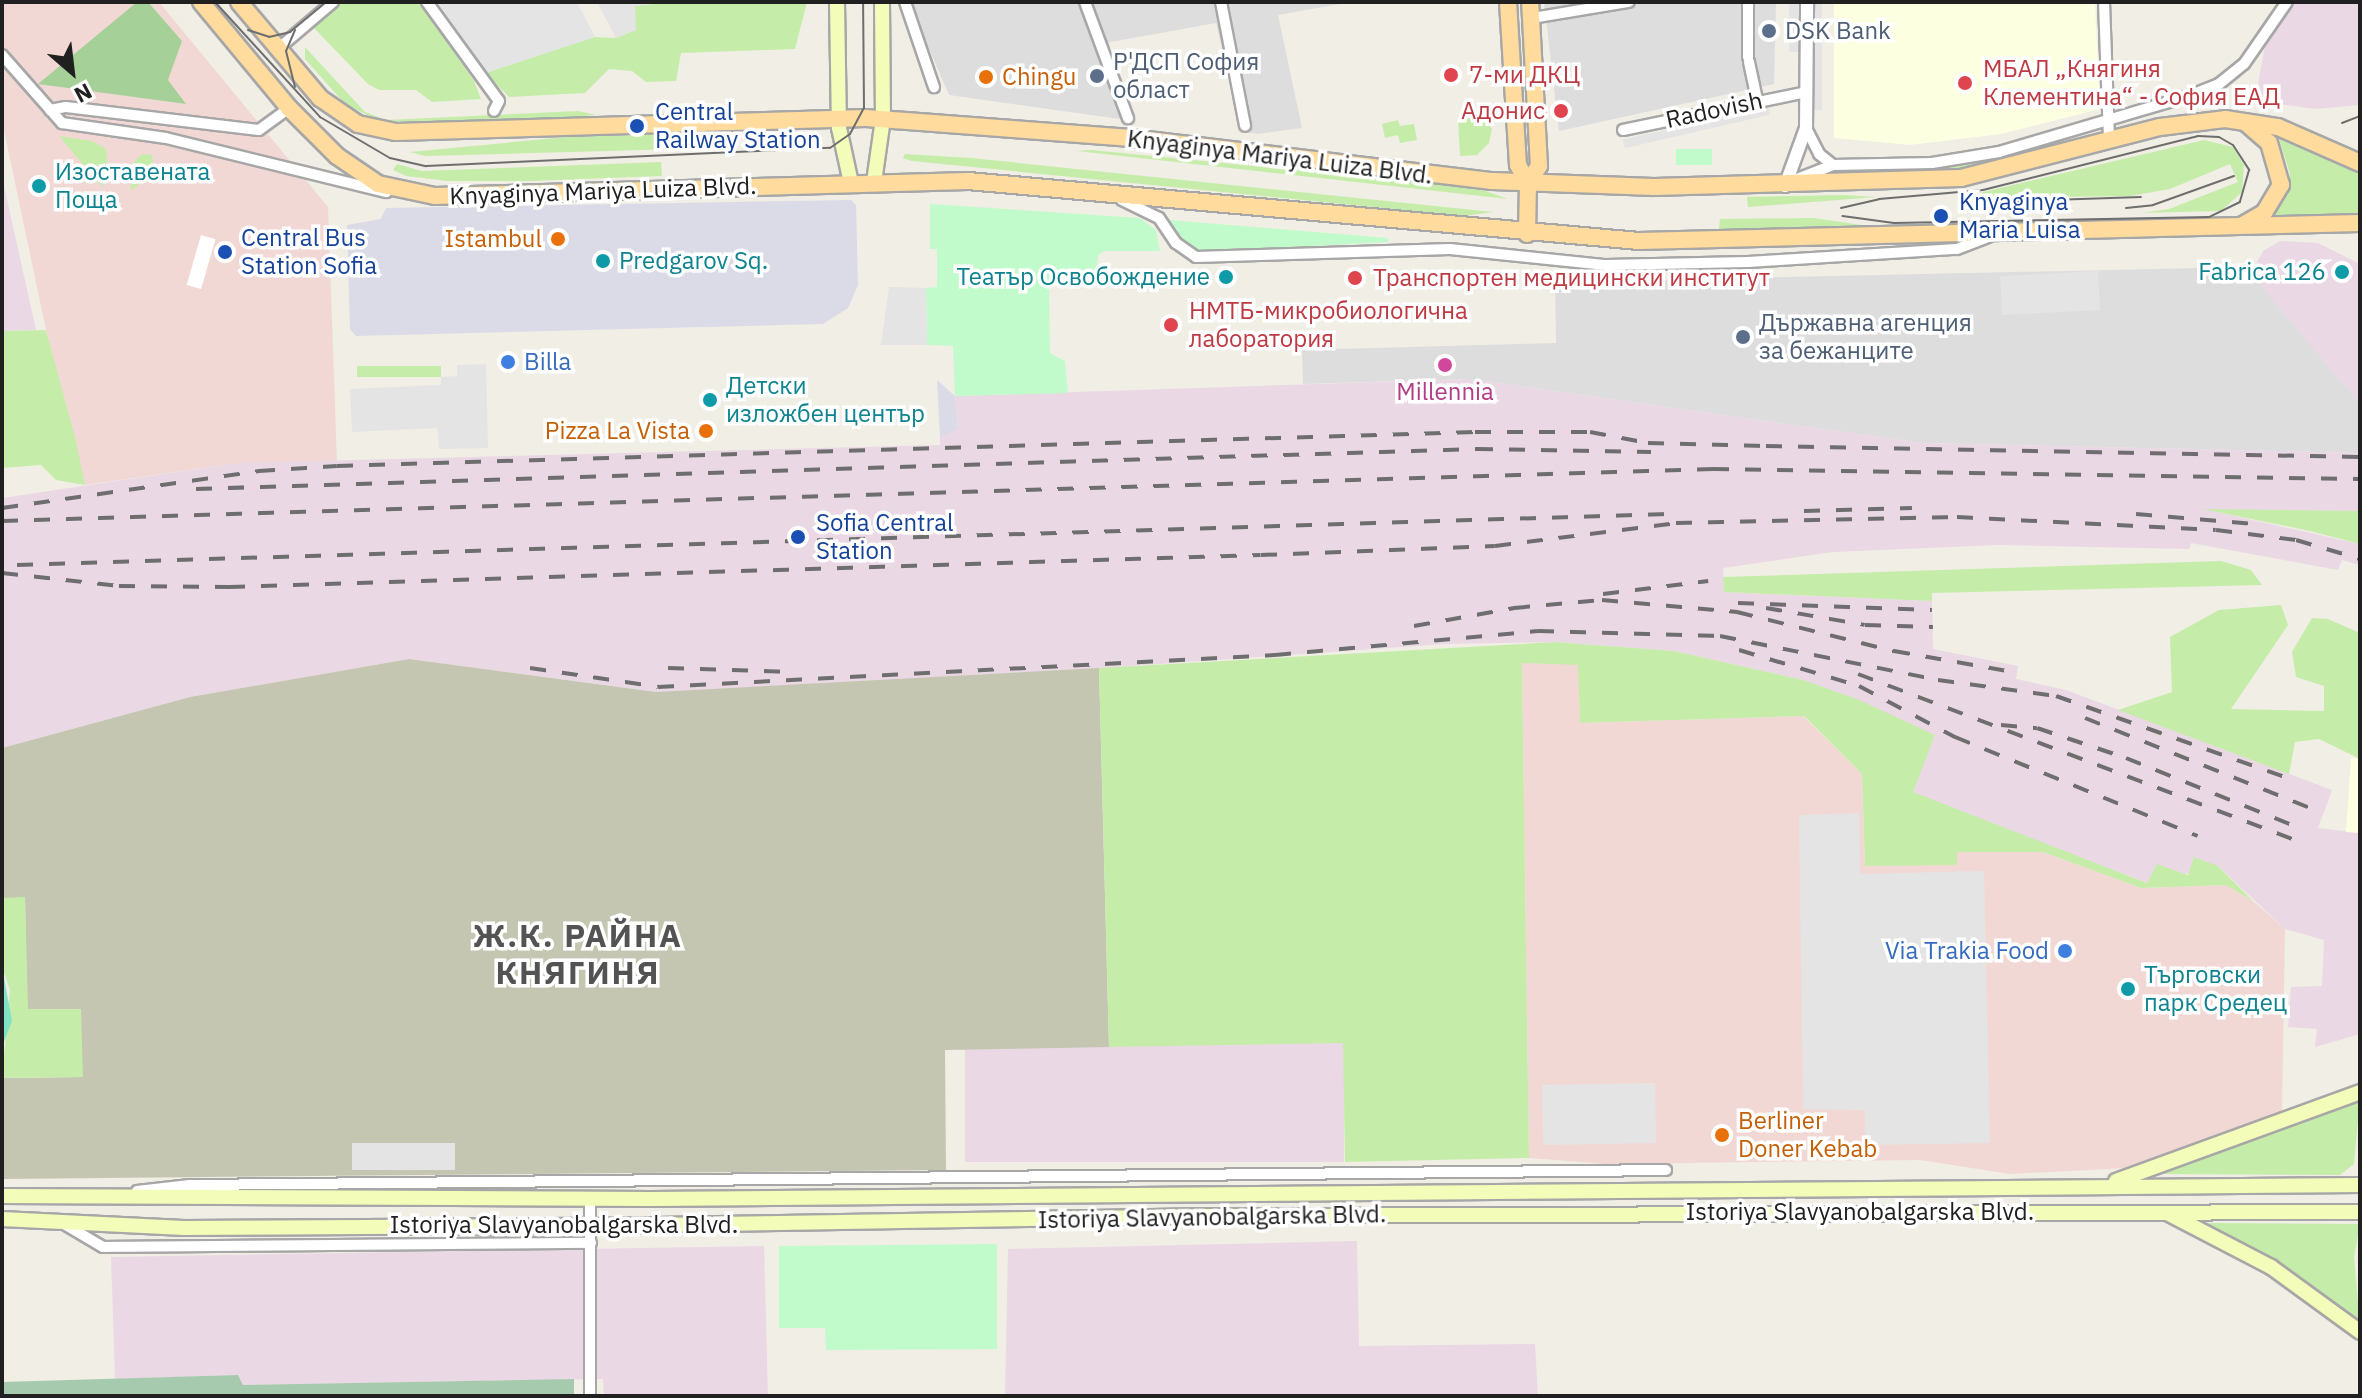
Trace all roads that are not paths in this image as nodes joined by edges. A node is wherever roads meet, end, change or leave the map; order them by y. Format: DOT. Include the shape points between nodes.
graph roads {
  1 [pos="201,2"];
  2 [pos="239,2"];
  3 [pos="333,2"];
  4 [pos="427,2"];
  5 [pos="837,2"];
  6 [pos="882,2"];
  7 [pos="905,2"];
  8 [pos="1085,2"];
  9 [pos="1221,2"];
  10 [pos="1508,2"];
  11 [pos="1629,2"];
  12 [pos="1748,2"];
  13 [pos="1807,2"];
  14 [pos="2104,2"];
  15 [pos="2287,2"];
  16 [pos="1598,4"];
  17 [pos="1531,10"];
  18 [pos="279,48"];
  19 [pos="2,55"];
  20 [pos="934,87"];
  21 [pos="1806,92"];
  22 [pos="1757,101"];
  23 [pos="289,108"];
  24 [pos="50,110"];
  25 [pos="494,111"];
  26 [pos="839,118"];
  27 [pos="1128,118"];
  28 [pos="883,119"];
  29 [pos="2242,120"];
  30 [pos="2110,121"];
  31 [pos="1245,126"];
  32 [pos="1806,128"];
  33 [pos="1623,130"];
  34 [pos="2055,138"];
  35 [pos="2111,141"];
  36 [pos="2335,152"];
  37 [pos="2360,155"];
  38 [pos="2360,163"];
  39 [pos="1833,165"];
  40 [pos="874,182"];
  41 [pos="851,183"];
  42 [pos="1528,183"];
  43 [pos="1785,186"];
  44 [pos="1086,189"];
  45 [pos="404,193"];
  46 [pos="2360,223"];
  47 [pos="2301,225"];
  48 [pos="2241,226"];
  49 [pos="1527,234"];
  50 [pos="2360,234"];
  51 [pos="1992,235"];
  52 [pos="2360,1092"];
  53 [pos="1666,1170"];
  54 [pos="2106,1185"];
  55 [pos="2360,1185"];
  56 [pos="2,1196"];
  57 [pos="590,1198"];
  58 [pos="68,1200"];
  59 [pos="2162,1211"];
  60 [pos="2360,1212"];
  61 [pos="2,1219"];
  62 [pos="64,1224"];
  63 [pos="591,1226"];
  64 [pos="591,1243"];
  65 [pos="2360,1332"];
  66 [pos="590,1396"];
  1 -- 23 [label="main road, Knyaginya Mariya Luiza Blvd."];
  2 -- 18 [label="main road, Knyaginya Mariya Luiza Blvd."];
  3 -- 18 [label="street"];
  4 -- 25 [label="street" via="499,101"];
  5 -- 26 [label="main road"];
  6 -- 28 [label="main road"];
  7 -- 20 [label="street"];
  8 -- 27 [label="street"];
  9 -- 31 [label="street"];
  10 -- 42 [label="main road" via="1518,165"];
  11 -- 16 [label="street"];
  12 -- 22 [label="street" via="1749,60"];
  13 -- 21 [label="street"];
  14 -- 30 [label="street"];
  15 -- 30 [label="street" via="2233,74 2189,96"];
  16 -- 17 [label="street"];
  17 -- 42 [label="main road" via="1539,166"];
  18 -- 26 [label="main road, Knyaginya Mariya Luiza Blvd." via="320,98 358,124 379,130"];
  19 -- 24 [label="street"];
  21 -- 22 [label="street, Radovish"];
  21 -- 32 [label="street"];
  22 -- 33 [label="street, Radovish"];
  23 -- 24 [label="street" via="259,130 66,107"];
  23 -- 45 [label="main road, Knyaginya Mariya Luiza Blvd." via="361,176"];
  24 -- 45 [label="street" via="62,123 166,138 312,178"];
  26 -- 28 [label="main road, Knyaginya Mariya Luiza Blvd."];
  26 -- 41 [label="main road"];
  28 -- 40 [label="main road"];
  28 -- 42 [label="main road, Knyaginya Mariya Luiza Blvd." via="1131,138"];
  29 -- 35 [label="main road, Knyaginya Mariya Luiza Blvd." via="2160,127"];
  29 -- 36 [label="main road, Knyaginya Mariya Luiza Blvd." via="2278,127"];
  29 -- 48 [label="main road" via="2269,143 2281,185 2264,213"];
  30 -- 34 [label="street"];
  30 -- 35 [label="street"];
  32 -- 39 [label="street" via="1819,154"];
  32 -- 43 [label="street"];
  34 -- 35 [label="street"];
  34 -- 39 [label="street" via="1932,163"];
  35 -- 43 [label="main road, Knyaginya Mariya Luiza Blvd." via="1961,178"];
  36 -- 37 [label="main road"];
  36 -- 38 [label="main road, Knyaginya Mariya Luiza Blvd."];
  39 -- 43 [label="street" via="1810,170"];
  40 -- 41 [label="main road, Knyaginya Mariya Luiza Blvd."];
  40 -- 44 [label="main road, Knyaginya Mariya Luiza Blvd." via="928,179"];
  41 -- 45 [label="main road, Knyaginya Mariya Luiza Blvd." via="500,197"];
  42 -- 43 [label="main road, Knyaginya Mariya Luiza Blvd."];
  42 -- 49 [label="main road"];
  44 -- 49 [label="main road, Knyaginya Mariya Luiza Blvd."];
  44 -- 51 [label="street, Knyaginya Mariya Luiza Blvd." via="1153,214 1176,243 1196,257 1450,249 1606,265 1748,262 1957,249"];
  46 -- 47 [label="main road, Knyaginya Mariya Luiza Blvd."];
  47 -- 48 [label="main road, Knyaginya Mariya Luiza Blvd."];
  47 -- 50 [label="main road"];
  48 -- 51 [label="main road, Knyaginya Mariya Luiza Blvd."];
  49 -- 51 [label="main road, Knyaginya Mariya Luiza Blvd." via="1639,241"];
  52 -- 54 [label="main road"];
  53 -- 58 [label="street, Istoriya Slavyanobalgarska Blvd." via="161,1188"];
  54 -- 55 [label="main road, Istoriya Slavyanobalgarska Blvd."];
  54 -- 57 [label="main road, Istoriya Slavyanobalgarska Blvd."];
  56 -- 58 [label="main road, Istoriya Slavyanobalgarska Blvd."];
  57 -- 58 [label="main road, Istoriya Slavyanobalgarska Blvd."];
  57 -- 63 [label="street"];
  59 -- 60 [label="main road, Istoriya Slavyanobalgarska Blvd."];
  59 -- 63 [label="main road, Istoriya Slavyanobalgarska Blvd." via="1210,1216"];
  59 -- 65 [label="main road" via="2271,1267"];
  61 -- 62 [label="main road, Istoriya Slavyanobalgarska Blvd."];
  62 -- 63 [label="main road, Istoriya Slavyanobalgarska Blvd."];
  62 -- 64 [label="street, Istoriya Slavyanobalgarska Blvd." via="103,1247"];
  63 -- 64 [label="street"];
  64 -- 66 [label="street"];
}
